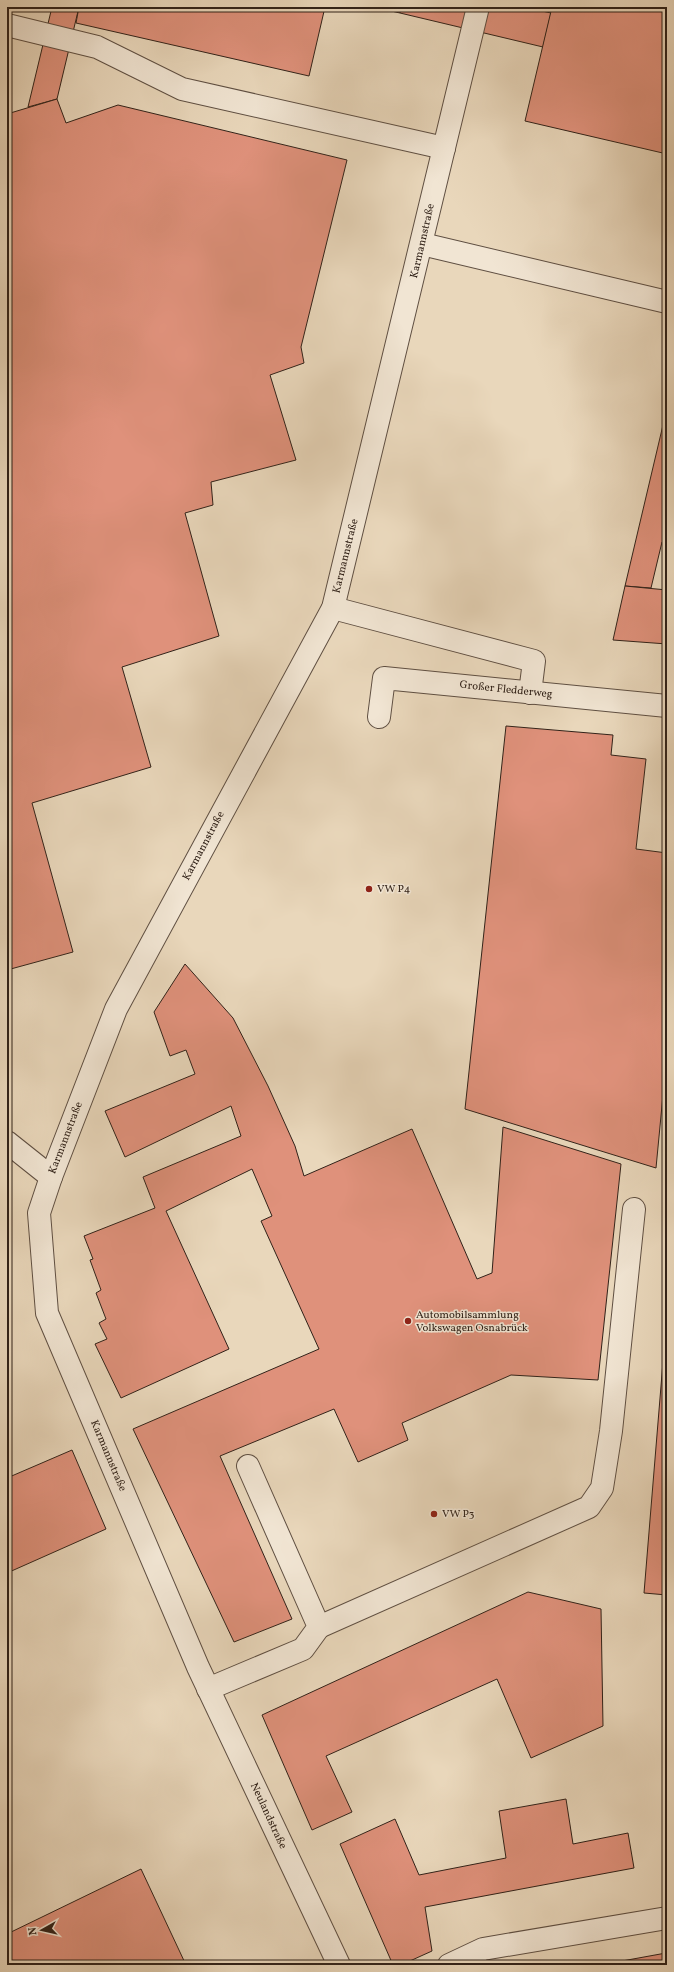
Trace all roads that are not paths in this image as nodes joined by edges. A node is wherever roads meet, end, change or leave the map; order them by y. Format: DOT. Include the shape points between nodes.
graph roads {
  1 [pos="478,7"];
  2 [pos="7,25"];
  3 [pos="444,148"];
  4 [pos="422,244"];
  5 [pos="667,302"];
  6 [pos="334,608"];
  7 [pos="530,692"];
  8 [pos="667,706"];
  9 [pos="379,717"];
  10 [pos="7,1142"];
  11 [pos="51,1177"];
  12 [pos="634,1209"];
  13 [pos="248,1466"];
  14 [pos="319,1627"];
  15 [pos="198,1667"];
  16 [pos="208,1689"];
  17 [pos="667,1918"];
  18 [pos="339,1965"];
  19 [pos="449,1965"];
  1 -- 3 [label="street, Karmannstraße"];
  2 -- 3 [label="street" via="97,47 182,89"];
  3 -- 4 [label="street, Karmannstraße"];
  4 -- 5 [label="street"];
  4 -- 6 [label="street, Karmannstraße"];
  6 -- 7 [label="street" via="534,661"];
  6 -- 11 [label="street, Karmannstraße" via="116,1009"];
  7 -- 8 [label="street, Großer Fledderweg"];
  7 -- 9 [label="street, Großer Fledderweg" via="384,678"];
  10 -- 11 [label="street"];
  11 -- 15 [label="street, Karmannstraße" via="39,1213 47,1313"];
  12 -- 14 [label="street" via="611,1431 602,1488 589,1507"];
  13 -- 14 [label="street"];
  14 -- 16 [label="street" via="303,1649"];
  15 -- 16 [label="street, Neulandstraße"];
  16 -- 18 [label="street, Neulandstraße"];
  17 -- 19 [label="street" via="483,1949"];
}
